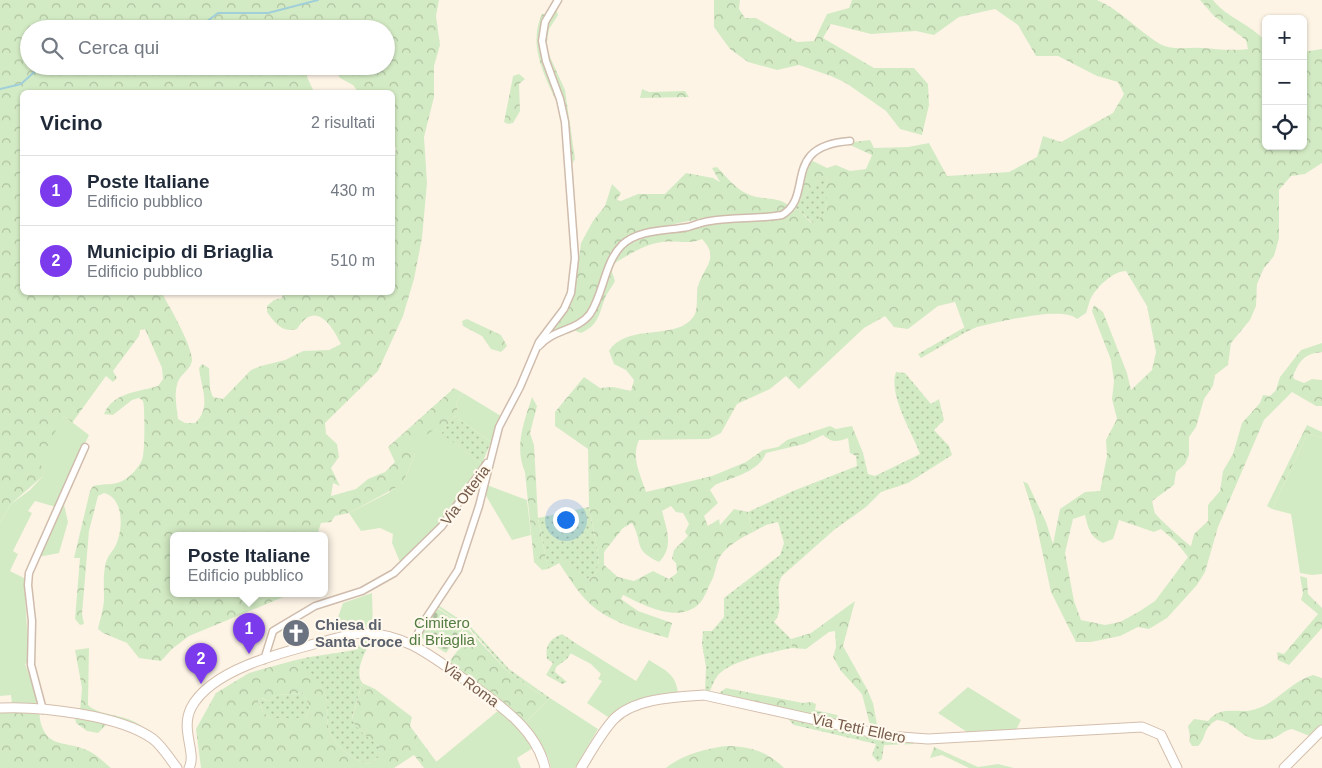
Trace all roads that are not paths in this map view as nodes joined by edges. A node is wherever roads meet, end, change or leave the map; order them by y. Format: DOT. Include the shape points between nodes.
graph roads {
  1 [pos="558,0"];
  2 [pos="850,141"];
  3 [pos="534,353"];
  4 [pos="85,447"];
  5 [pos="489,460"];
  6 [pos="412,645"];
  7 [pos="264,660"];
  8 [pos="0,708"];
  9 [pos="43,710"];
  10 [pos="1322,730"];
  11 [pos="177,768"];
  12 [pos="189,768"];
  13 [pos="545,768"];
  14 [pos="581,768"];
  15 [pos="1177,768"];
  16 [pos="1284,768"];
  1 -- 3 [label="street" via="545,22 542,41 565,122 575,268 568,303 544,332"];
  2 -- 3 [label="street" via="829,144 810,158 800,176 793,208 782,214 709,221 650,232 629,240 611,262 589,314 574,326 548,337"];
  3 -- 5 [label="street" via="499,427"];
  4 -- 9 [label="street" via="29,573 31,665"];
  5 -- 6 [label="street, Via Otteria" via="479,506 458,570"];
  5 -- 7 [label="street, Via Otteria" via="442,526 394,573 368,588 315,606 273,631"];
  6 -- 7 [label="main road, Via Roma" via="386,635 360,633"];
  6 -- 13 [label="main road, Via Roma" via="510,714 535,744"];
  7 -- 12 [label="main road, Via Roma" via="221,678 191,708 186,734 191,758"];
  8 -- 9 [label="main road"];
  9 -- 11 [label="main road" via="129,725 158,743"];
  10 -- 16 [label="main road"];
  14 -- 15 [label="main road, Via Tetti Ellero" via="604,732 623,712 673,698 704,695 910,739 1142,727 1161,735"];
}
